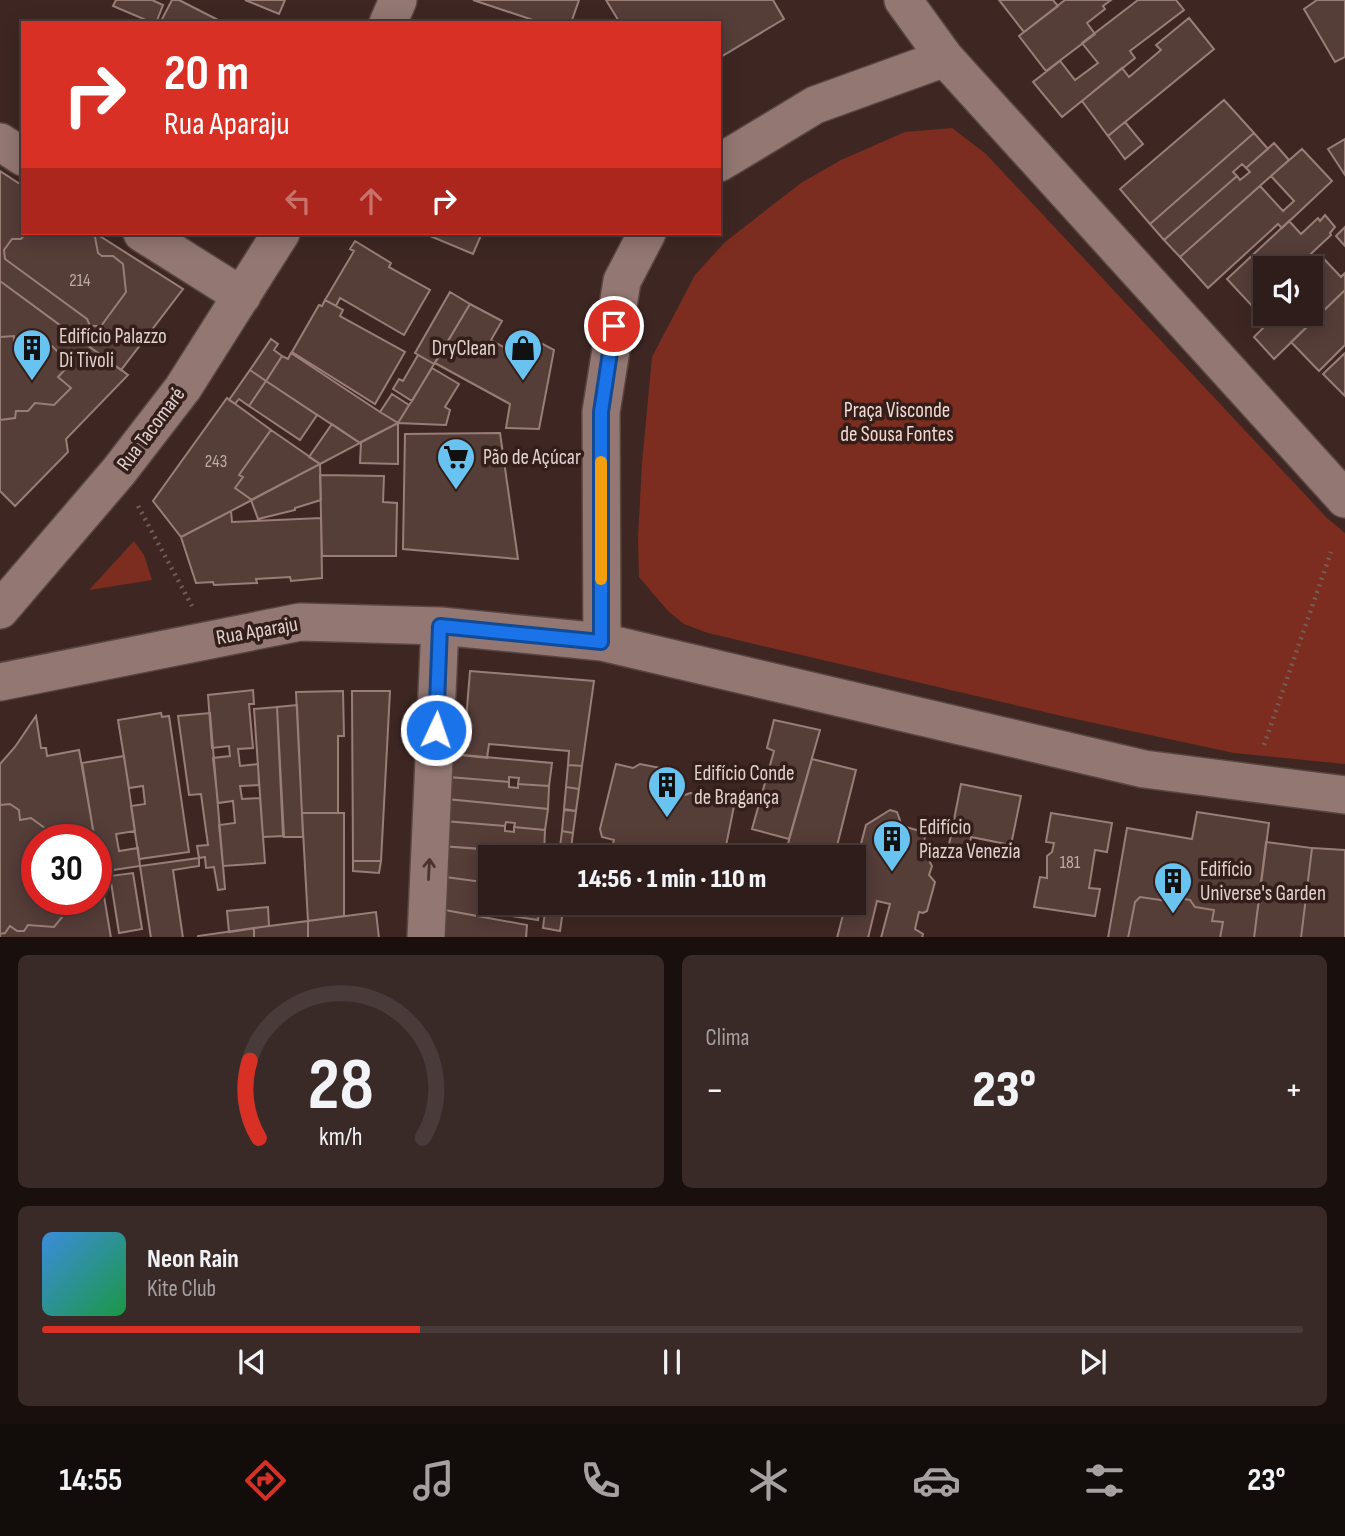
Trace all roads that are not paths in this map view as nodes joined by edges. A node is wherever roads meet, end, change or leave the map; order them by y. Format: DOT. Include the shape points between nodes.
graph roads {
  1 [pos="398,0"];
  2 [pos="903,0"];
  3 [pos="389,21"];
  4 [pos="944,58"];
  5 [pos="0,142"];
  6 [pos="21,156"];
  7 [pos="721,162"];
  8 [pos="145,235"];
  9 [pos="280,235"];
  10 [pos="646,235"];
  11 [pos="242,296"];
  12 [pos="1345,499"];
  13 [pos="0,610"];
  14 [pos="440,626"];
  15 [pos="601,642"];
  16 [pos="0,682"];
  17 [pos="1345,795"];
  18 [pos="426,937"];
  1 -- 3 [label="street"];
  2 -- 4 [label="street"];
  4 -- 7 [label="street" via="815,105"];
  4 -- 12 [label="street"];
  5 -- 6 [label="street"];
  8 -- 11 [label="street"];
  9 -- 11 [label="street, Rua Tacomaré"];
  10 -- 15 [label="street" via="622,281 601,412"];
  11 -- 13 [label="street, Rua Tacomaré" via="183,388"];
  14 -- 15 [label="street, Rua Aparaju"];
  14 -- 16 [label="street, Rua Aparaju" via="300,622"];
  18 -- 14 [label="street, one-way"];
  15 -- 17 [label="street" via="1144,769"];
}
